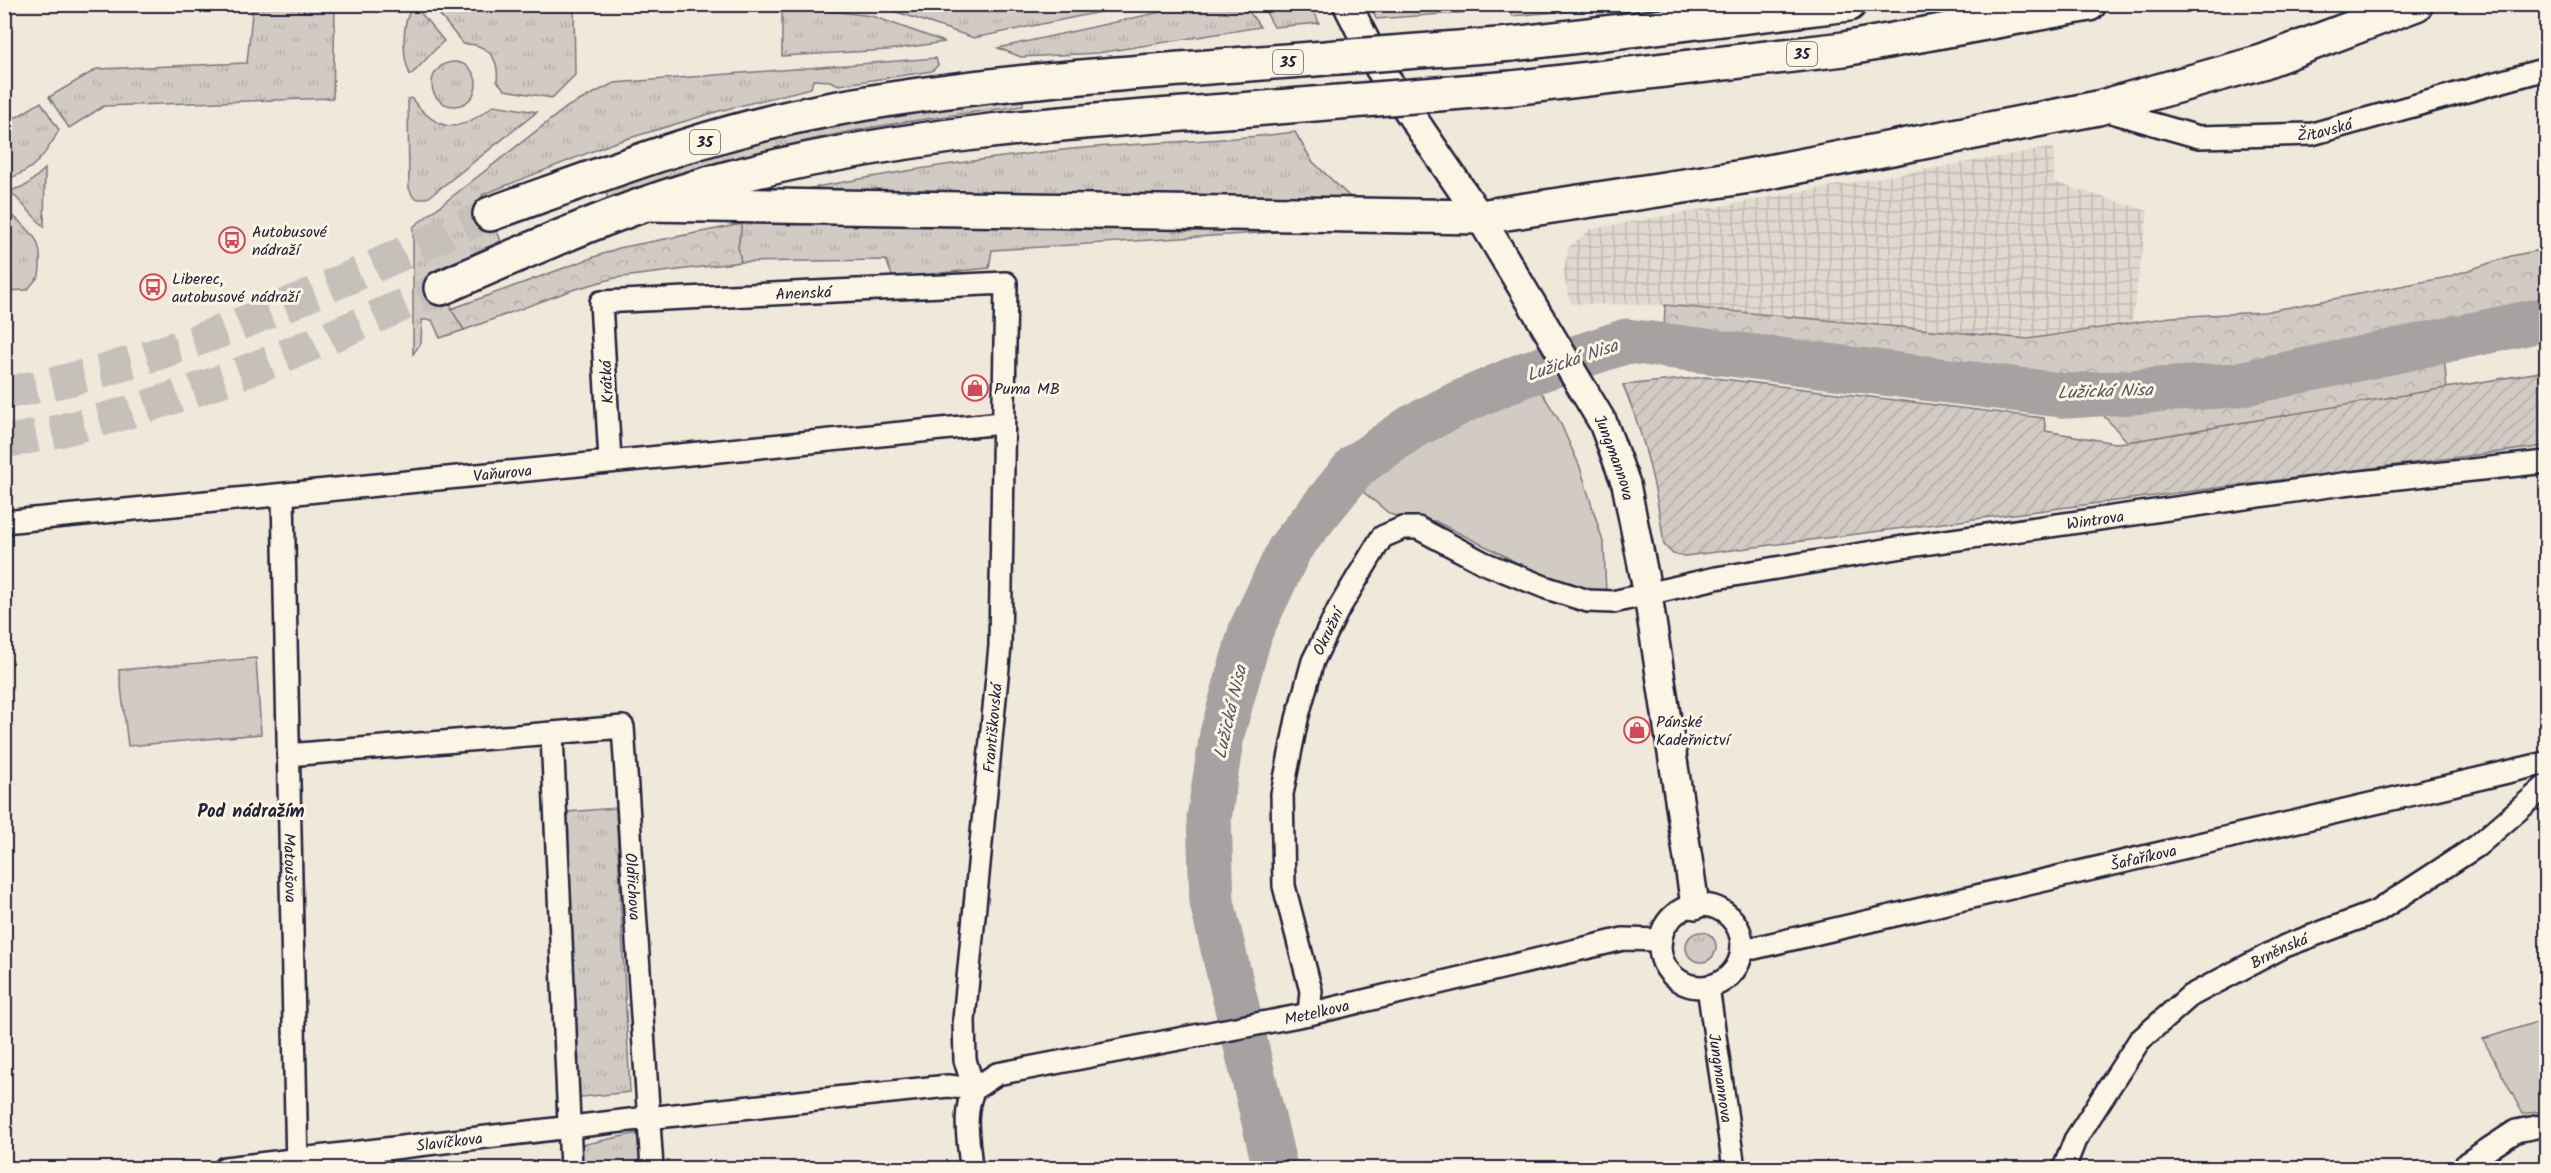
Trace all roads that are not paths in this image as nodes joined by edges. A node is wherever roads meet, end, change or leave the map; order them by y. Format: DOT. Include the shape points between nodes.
graph roads {
  1 [pos="1347,4"];
  2 [pos="1698,4"];
  3 [pos="1849,4"];
  4 [pos="2090,4"];
  5 [pos="2416,4"];
  6 [pos="1567,38"];
  7 [pos="2547,69"];
  8 [pos="2098,108"];
  9 [pos="646,204"];
  10 [pos="490,214"];
  11 [pos="1480,217"];
  12 [pos="1006,283"];
  13 [pos="441,288"];
  14 [pos="602,302"];
  15 [pos="1002,423"];
  16 [pos="610,461"];
  17 [pos="2547,462"];
  18 [pos="283,496"];
  19 [pos="4,522"];
  20 [pos="1647,595"];
  21 [pos="552,734"];
  22 [pos="288,755"];
  23 [pos="2547,763"];
  24 [pos="2547,786"];
  25 [pos="1695,905"];
  26 [pos="1660,940"];
  27 [pos="1742,947"];
  28 [pos="1708,987"];
  29 [pos="1309,1014"];
  30 [pos="974,1089"];
  31 [pos="647,1118"];
  32 [pos="2547,1125"];
  33 [pos="568,1127"];
  34 [pos="297,1164"];
  35 [pos="225,1168"];
  36 [pos="571,1168"];
  37 [pos="652,1168"];
  38 [pos="971,1168"];
  39 [pos="1734,1168"];
  40 [pos="2064,1168"];
  41 [pos="2464,1168"];
  1 -- 11 [label="street, Jungmannova" via="1379,68"];
  2 -- 6 [label="highway"];
  3 -- 6 [label="highway, 35"];
  4 -- 9 [label="highway, 35, bridge" via="1844,49 1512,88 1082,121 928,137 727,178"];
  5 -- 8 [label="highway" via="2262,62"];
  6 -- 10 [label="highway, 35, bridge" via="927,94 826,110 725,135"];
  7 -- 8 [label="street, Žitavská" via="2312,134 2199,137"];
  8 -- 11 [label="highway" via="1743,177"];
  9 -- 11 [label="highway"];
  9 -- 13 [label="highway, 35" via="546,241"];
  11 -- 20 [label="street, Jungmannova" via="1603,423 1626,484"];
  12 -- 14 [label="street, Anenská"];
  12 -- 15 [label="street, Františkovská"];
  14 -- 16 [label="street, Krátká"];
  15 -- 16 [label="street, Vaňurova"];
  15 -- 30 [label="street, Františkovská" via="1000,646 964,1020 965,1060"];
  16 -- 18 [label="street, Vaňurova"];
  17 -- 20 [label="street, Wintrova" via="2343,484 1903,547 1716,578"];
  18 -- 19 [label="street, Vaňurova"];
  18 -- 22 [label="street, Matoušova"];
  20 -- 25 [label="street, Jungmannova"];
  20 -- 29 [label="street, Okružní" via="1613,602 1588,601 1484,563 1419,528 1403,528 1382,537 1338,610 1314,661 1282,794 1284,886 1311,992"];
  21 -- 22 [label="street, Oldřichova"];
  21 -- 31 [label="street, Oldřichova" via="623,727"];
  21 -- 33 [label="street"];
  22 -- 34 [label="street, Matoušova"];
  23 -- 27 [label="street, Šafaříkova" via="1754,948"];
  24 -- 40 [label="street, Brněnská" via="2476,846 2376,912 2285,946 2190,996 2139,1041 2075,1140"];
  25 -- 26 [label="street" via="1672,917"];
  25 -- 27 [label="street" via="1713,907 1728,915 1739,930"];
  26 -- 28 [label="street" via="1662,959 1672,975 1689,985"];
  26 -- 29 [label="street, Metelkova" via="1623,939"];
  27 -- 28 [label="street" via="1732,973"];
  28 -- 39 [label="street, Jungmannova"];
  29 -- 30 [label="street, Metelkova" via="997,1074"];
  30 -- 31 [label="street" via="948,1086"];
  30 -- 38 [label="street" via="966,1115"];
  31 -- 33 [label="street, Slavíčkova"];
  31 -- 37 [label="street, Oldřichova"];
  32 -- 41 [label="street" via="2516,1131"];
  33 -- 34 [label="street, Slavíčkova"];
  33 -- 36 [label="street"];
  34 -- 35 [label="street, Slavíčkova"];
}
